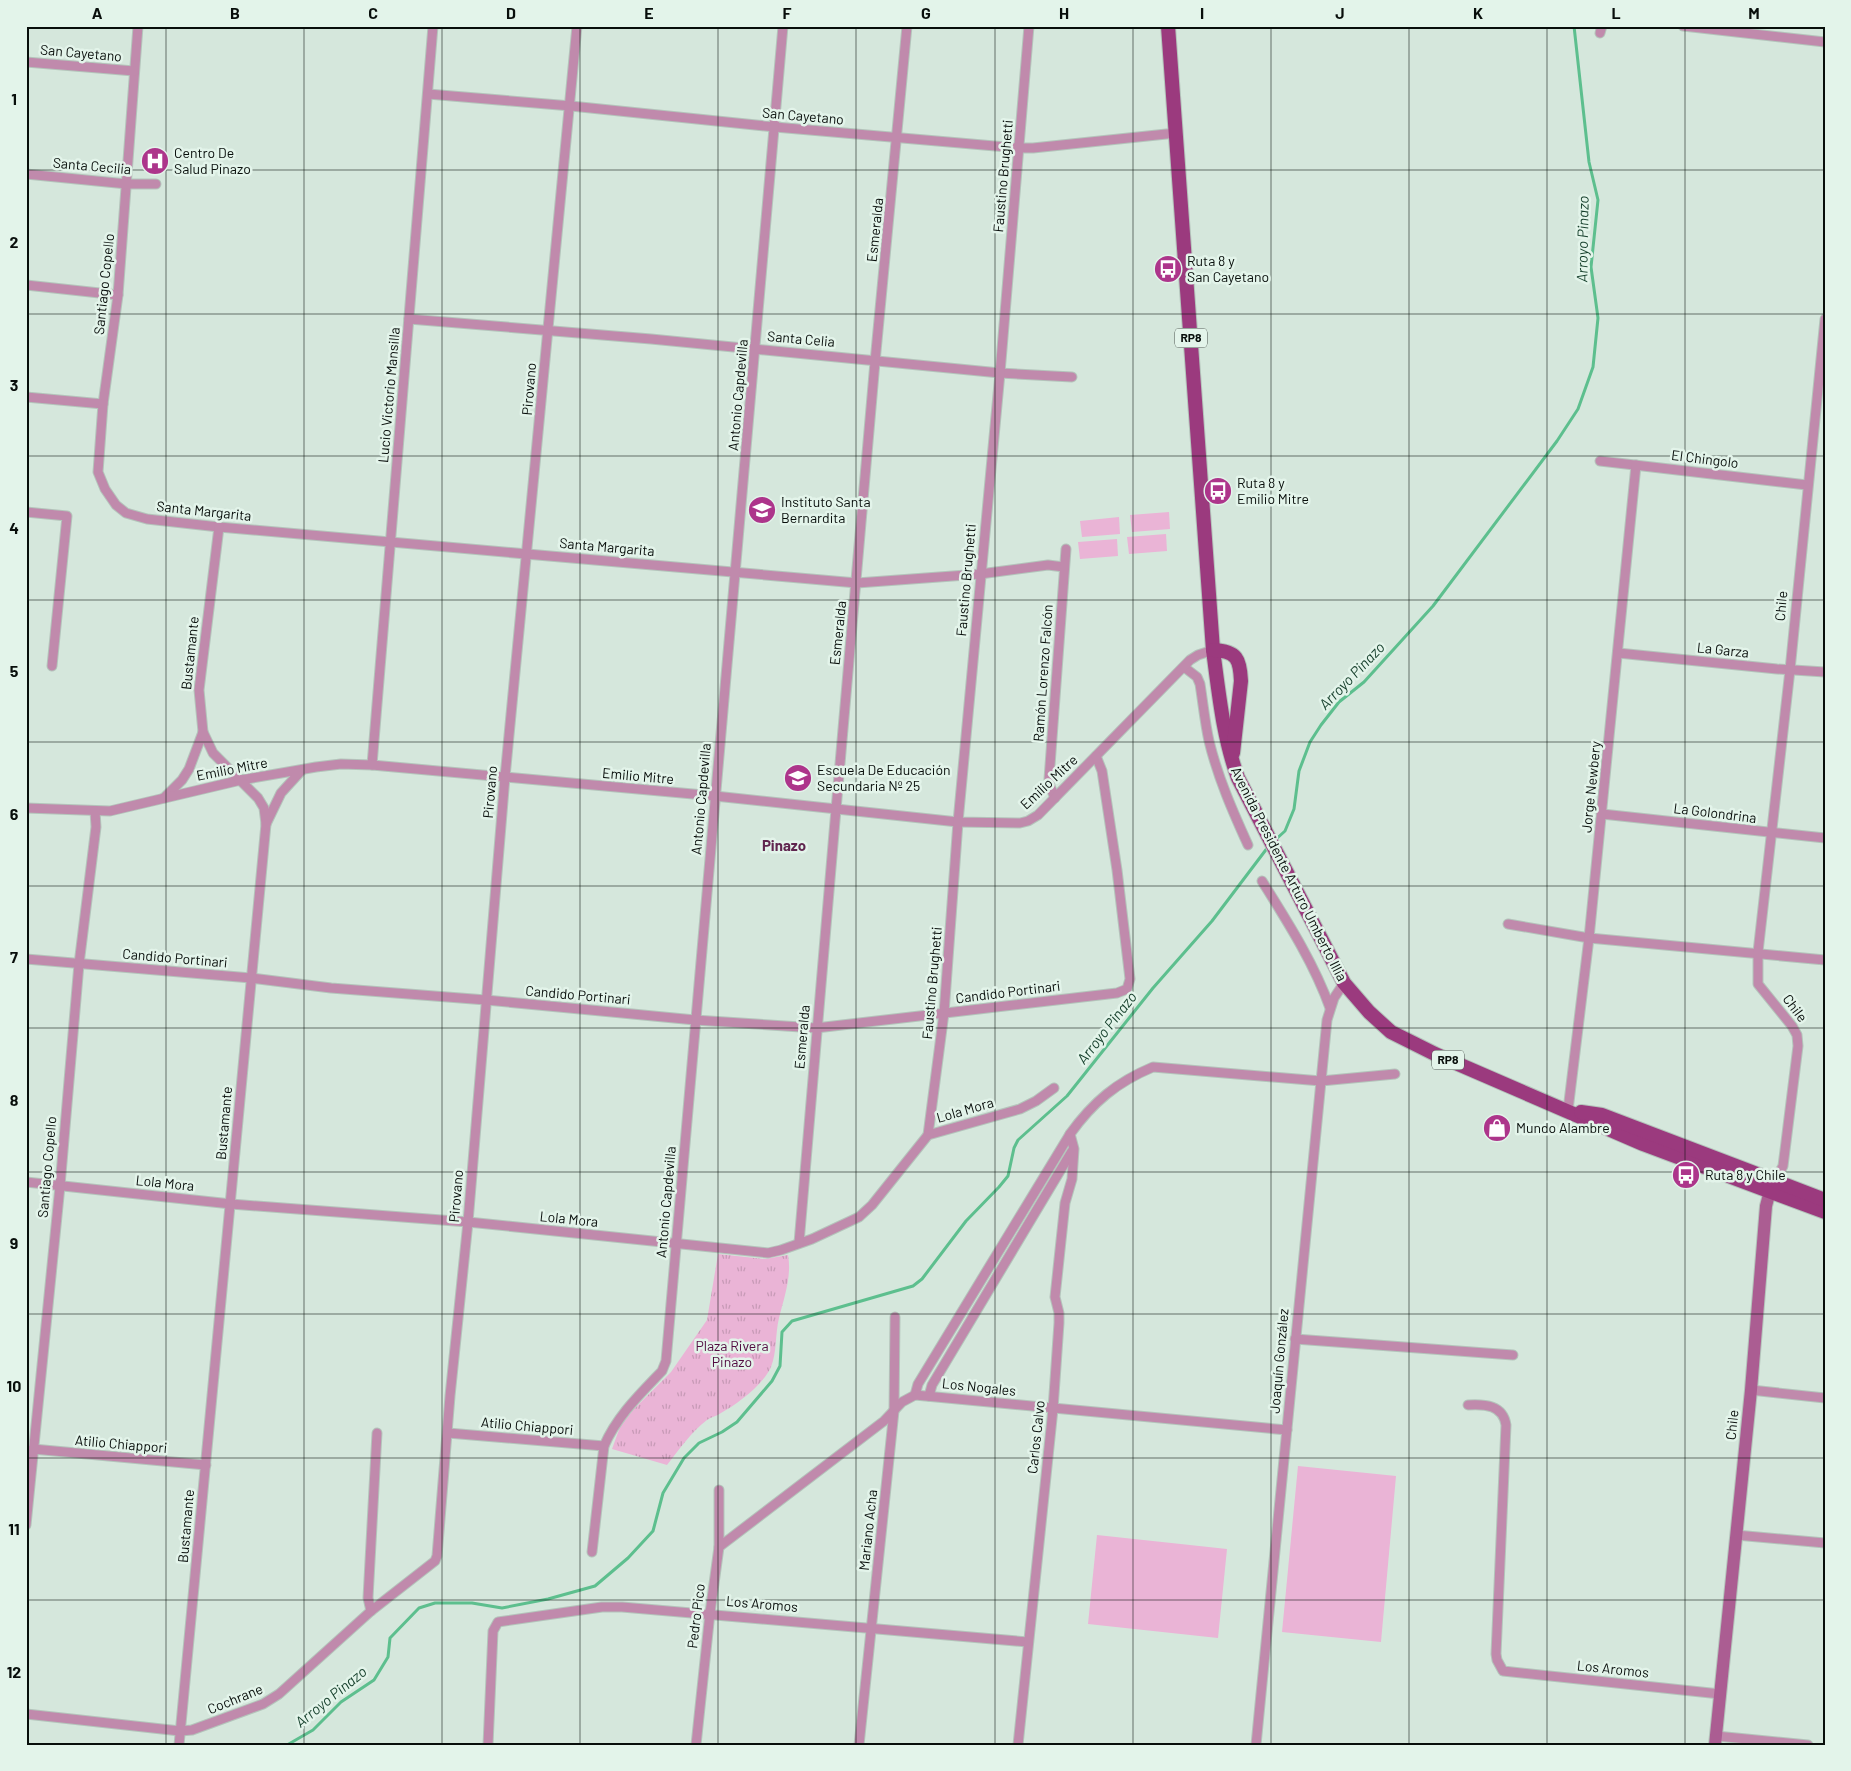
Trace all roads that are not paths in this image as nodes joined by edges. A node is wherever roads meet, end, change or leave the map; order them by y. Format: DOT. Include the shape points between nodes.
graph roads {
  1 [pos="138,26"];
  2 [pos="432,26"];
  3 [pos="577,26"];
  4 [pos="783,26"];
  5 [pos="907,26"];
  6 [pos="1029,26"];
  7 [pos="1168,26"];
  8 [pos="1683,26"];
  9 [pos="1825,42"];
  10 [pos="26,62"];
  11 [pos="134,71"];
  12 [pos="428,94"];
  13 [pos="571,106"];
  14 [pos="775,127"];
  15 [pos="1176,133"];
  16 [pos="897,138"];
  17 [pos="1019,148"];
  18 [pos="26,174"];
  19 [pos="128,184"];
  20 [pos="156,184"];
  21 [pos="26,285"];
  22 [pos="118,295"];
  23 [pos="409,319"];
  24 [pos="1825,319"];
  25 [pos="548,332"];
  26 [pos="756,349"];
  27 [pos="876,360"];
  28 [pos="1000,372"];
  29 [pos="1072,377"];
  30 [pos="26,398"];
  31 [pos="103,404"];
  32 [pos="1600,461"];
  33 [pos="1636,465"];
  34 [pos="1807,485"];
  35 [pos="26,512"];
  36 [pos="147,519"];
  37 [pos="219,527"];
  38 [pos="391,542"];
  39 [pos="1066,549"];
  40 [pos="527,553"];
  41 [pos="1064,567"];
  42 [pos="736,572"];
  43 [pos="980,574"];
  44 [pos="857,583"];
  45 [pos="1213,650"];
  46 [pos="1618,653"];
  47 [pos="52,666"];
  48 [pos="1184,667"];
  49 [pos="1790,670"];
  50 [pos="1825,672"];
  51 [pos="203,732"];
  52 [pos="1096,756"];
  53 [pos="1232,762"];
  54 [pos="372,765"];
  55 [pos="302,770"];
  56 [pos="505,778"];
  57 [pos="241,780"];
  58 [pos="715,796"];
  59 [pos="164,798"];
  60 [pos="1055,798"];
  61 [pos="26,808"];
  62 [pos="835,809"];
  63 [pos="95,811"];
  64 [pos="1602,814"];
  65 [pos="958,822"];
  66 [pos="266,824"];
  67 [pos="1772,834"];
  68 [pos="1825,838"];
  69 [pos="1248,846"];
  70 [pos="1262,881"];
  71 [pos="1508,924"];
  72 [pos="1589,938"];
  73 [pos="1758,952"];
  74 [pos="26,959"];
  75 [pos="1825,960"];
  76 [pos="79,964"];
  77 [pos="251,978"];
  78 [pos="1344,983"];
  79 [pos="486,1000"];
  80 [pos="1330,1008"];
  81 [pos="944,1013"];
  82 [pos="695,1020"];
  83 [pos="816,1028"];
  84 [pos="1395,1074"];
  85 [pos="1321,1081"];
  86 [pos="1054,1088"];
  87 [pos="1568,1110"];
  88 [pos="1070,1134"];
  89 [pos="928,1135"];
  90 [pos="1074,1149"];
  91 [pos="26,1182"];
  92 [pos="60,1186"];
  93 [pos="1772,1186"];
  94 [pos="1825,1200"];
  95 [pos="231,1204"];
  96 [pos="1825,1212"];
  97 [pos="468,1222"];
  98 [pos="799,1243"];
  99 [pos="677,1244"];
  100 [pos="895,1317"];
  101 [pos="1295,1339"];
  102 [pos="1513,1355"];
  103 [pos="1751,1390"];
  104 [pos="915,1395"];
  105 [pos="929,1396"];
  106 [pos="1825,1398"];
  107 [pos="1468,1405"];
  108 [pos="1053,1409"];
  109 [pos="894,1411"];
  110 [pos="31,1425"];
  111 [pos="1287,1430"];
  112 [pos="377,1432"];
  113 [pos="448,1434"];
  114 [pos="604,1446"];
  115 [pos="33,1449"];
  116 [pos="206,1465"];
  117 [pos="720,1490"];
  118 [pos="26,1525"];
  119 [pos="1736,1535"];
  120 [pos="1825,1543"];
  121 [pos="719,1547"];
  122 [pos="592,1552"];
  123 [pos="435,1560"];
  124 [pos="371,1611"];
  125 [pos="710,1613"];
  126 [pos="872,1628"];
  127 [pos="1028,1642"];
  128 [pos="1720,1694"];
  129 [pos="26,1714"];
  130 [pos="180,1731"];
  131 [pos="1716,1740"];
  132 [pos="179,1745"];
  133 [pos="488,1745"];
  134 [pos="696,1745"];
  135 [pos="860,1745"];
  136 [pos="1018,1745"];
  137 [pos="1256,1745"];
  138 [pos="1808,1745"];
  1 -- 11 [label="street, Santiago Copello"];
  2 -- 12 [label="street, Lucio Victorio Mansilla"];
  3 -- 13 [label="street, Pirovano"];
  4 -- 14 [label="street, Antonio Capdevilla"];
  5 -- 16 [label="street, Esmeralda"];
  6 -- 17 [label="street, Faustino Brughetti"];
  7 -- 15 [label="main road, Avenida Presidente Arturo Umberto Illia / RP8"];
  8 -- 9 [label="street"];
  10 -- 11 [label="street, San Cayetano"];
  11 -- 19 [label="street, Santiago Copello"];
  12 -- 13 [label="street, San Cayetano"];
  12 -- 23 [label="street, Lucio Victorio Mansilla"];
  13 -- 14 [label="street, San Cayetano"];
  13 -- 25 [label="street, Pirovano"];
  14 -- 16 [label="street, San Cayetano"];
  14 -- 26 [label="street, Antonio Capdevilla"];
  15 -- 17 [label="street, San Cayetano"];
  15 -- 45 [label="main road, Avenida Presidente Arturo Umberto Illia / RP8"];
  16 -- 17 [label="street, San Cayetano"];
  16 -- 27 [label="street, Esmeralda"];
  17 -- 28 [label="street, Faustino Brughetti"];
  18 -- 19 [label="street, Santa Cecilia"];
  19 -- 20 [label="street, Santa Cecilia"];
  19 -- 22 [label="street, Santiago Copello"];
  21 -- 22 [label="street"];
  22 -- 31 [label="street, Santiago Copello"];
  23 -- 25 [label="street, Santa Celia"];
  23 -- 38 [label="street, Lucio Victorio Mansilla"];
  24 -- 34 [label="street, Chile"];
  25 -- 26 [label="street, Santa Celia"];
  25 -- 40 [label="street, Pirovano"];
  26 -- 27 [label="street, Santa Celia"];
  26 -- 42 [label="street, Antonio Capdevilla"];
  27 -- 28 [label="street, Santa Celia"];
  27 -- 44 [label="street, Esmeralda"];
  28 -- 29 [label="street, Santa Celia"];
  28 -- 43 [label="street, Faustino Brughetti"];
  30 -- 31 [label="street"];
  31 -- 36 [label="street, Santiago Copello" via="98,472 116,505"];
  32 -- 33 [label="street, El Chingolo"];
  33 -- 34 [label="street, El Chingolo"];
  33 -- 46 [label="street, Jorge Newbery"];
  34 -- 49 [label="street, Chile"];
  35 -- 47 [label="street" via="67,516"];
  36 -- 37 [label="street, Santa Margarita"];
  37 -- 38 [label="street, Santa Margarita"];
  37 -- 51 [label="street, Bustamante" via="199,690"];
  38 -- 40 [label="street, Santa Margarita"];
  38 -- 54 [label="street, Lucio Victorio Mansilla"];
  39 -- 41 [label="street, Ramón Lorenzo Falcón"];
  40 -- 42 [label="street, Santa Margarita"];
  40 -- 56 [label="street, Pirovano"];
  41 -- 43 [label="street, Santa Margarita" via="1048,565"];
  41 -- 60 [label="street, Ramón Lorenzo Falcón" via="1049,779"];
  42 -- 44 [label="street, Santa Margarita"];
  42 -- 58 [label="street, Antonio Capdevilla"];
  43 -- 44 [label="street, Santa Margarita"];
  43 -- 65 [label="street, Faustino Brughetti"];
  44 -- 62 [label="street, Esmeralda"];
  45 -- 48 [label="street, Emilio Mitre" via="1198,655"];
  45 -- 53 [label="main road, Avenida Presidente Arturo Umberto Illia / RP8" via="1221,716"];
  45 -- 53 [label="main road" via="1232,654 1240,670"];
  46 -- 49 [label="street, La Garza"];
  46 -- 64 [label="street, Jorge Newbery"];
  48 -- 52 [label="street, Emilio Mitre"];
  48 -- 69 [label="street" via="1200,684 1216,765"];
  49 -- 50 [label="street, La Garza"];
  49 -- 67 [label="street, Chile"];
  51 -- 57 [label="street, Bustamante" via="213,753"];
  51 -- 59 [label="street" via="189,769"];
  52 -- 60 [label="street, Emilio Mitre"];
  52 -- 81 [label="street, Candido Portinari" via="1102,771 1117,870 1130,979 1127,989 1117,993"];
  53 -- 78 [label="main road, Avenida Presidente Arturo Umberto Illia / RP8"];
  54 -- 55 [label="street, Emilio Mitre" via="341,764"];
  54 -- 56 [label="street, Emilio Mitre"];
  55 -- 57 [label="street, Emilio Mitre"];
  55 -- 66 [label="street" via="281,793"];
  56 -- 58 [label="street, Emilio Mitre"];
  56 -- 79 [label="street, Pirovano"];
  57 -- 59 [label="street, Emilio Mitre"];
  57 -- 66 [label="street, Bustamante" via="264,808"];
  58 -- 62 [label="street, Emilio Mitre"];
  58 -- 82 [label="street, Antonio Capdevilla"];
  59 -- 63 [label="street, Emilio Mitre" via="110,811"];
  60 -- 65 [label="street, Emilio Mitre" via="1038,815 1020,823"];
  61 -- 63 [label="street, Emilio Mitre"];
  62 -- 65 [label="street, Emilio Mitre"];
  62 -- 83 [label="street, Esmeralda"];
  63 -- 76 [label="street, Santiago Copello" via="96,827"];
  64 -- 67 [label="street, La Golondrina"];
  64 -- 72 [label="street, Jorge Newbery"];
  65 -- 81 [label="street, Faustino Brughetti"];
  66 -- 77 [label="street, Bustamante"];
  67 -- 68 [label="street, La Golondrina"];
  67 -- 73 [label="street, Chile"];
  70 -- 80 [label="street" via="1289,925"];
  71 -- 72 [label="street"];
  72 -- 73 [label="street"];
  72 -- 87 [label="street, Jorge Newbery"];
  73 -- 75 [label="street"];
  73 -- 93 [label="street, Chile" via="1758,984 1792,1026 1798,1046 1784,1158"];
  74 -- 76 [label="street, Candido Portinari"];
  76 -- 77 [label="street, Candido Portinari"];
  76 -- 92 [label="street, Santiago Copello"];
  77 -- 79 [label="street, Candido Portinari"];
  77 -- 95 [label="street, Bustamante"];
  78 -- 80 [label="street, Joaquín González"];
  78 -- 87 [label="main road, Avenida Presidente Arturo Umberto Illia / RP8" via="1391,1032"];
  79 -- 82 [label="street, Candido Portinari"];
  79 -- 97 [label="street, Pirovano"];
  80 -- 85 [label="street, Joaquín González"];
  81 -- 83 [label="street, Candido Portinari"];
  81 -- 89 [label="street, Faustino Brughetti"];
  82 -- 83 [label="street, Candido Portinari"];
  82 -- 99 [label="street, Antonio Capdevilla"];
  83 -- 98 [label="street, Esmeralda"];
  84 -- 85 [label="street"];
  85 -- 88 [label="street" via="1153,1067 1134,1075 1098,1100"];
  85 -- 101 [label="street, Joaquín González"];
  86 -- 89 [label="street, Lola Mora" via="1020,1109"];
  87 -- 93 [label="main road, Avenida Presidente Arturo Umberto Illia / RP8" via="1644,1144"];
  88 -- 90 [label="street, Carlos Calvo"];
  88 -- 104 [label="street" via="918,1384"];
  89 -- 98 [label="street, Lola Mora" via="859,1217"];
  90 -- 105 [label="street" via="932,1385"];
  90 -- 108 [label="street, Carlos Calvo" via="1055,1297 1060,1323"];
  91 -- 92 [label="street, Lola Mora"];
  92 -- 95 [label="street, Lola Mora"];
  92 -- 110 [label="street, Santiago Copello"];
  93 -- 94 [label="main road, Avenida Presidente Arturo Umberto Illia / RP8"];
  93 -- 96 [label="main road, Avenida Presidente Arturo Umberto Illia / RP8"];
  93 -- 103 [label="street, Chile" via="1766,1206"];
  95 -- 97 [label="street, Lola Mora"];
  95 -- 116 [label="street, Bustamante"];
  97 -- 99 [label="street, Lola Mora"];
  97 -- 113 [label="street, Pirovano"];
  98 -- 99 [label="street, Lola Mora" via="768,1253"];
  99 -- 114 [label="street, Antonio Capdevilla" via="664,1366 620,1417"];
  100 -- 109 [label="street, Mariano Acha"];
  101 -- 102 [label="street"];
  101 -- 111 [label="street, Joaquín González"];
  103 -- 106 [label="street"];
  103 -- 119 [label="street, Chile"];
  104 -- 105 [label="street, Los Nogales"];
  104 -- 109 [label="street"];
  105 -- 108 [label="street, Los Nogales"];
  107 -- 128 [label="street, Los Aromos" via="1493,1407 1501,1412 1506,1425 1496,1654 1503,1671"];
  108 -- 111 [label="street, Los Nogales"];
  108 -- 127 [label="street, Carlos Calvo"];
  109 -- 121 [label="street"];
  109 -- 126 [label="street, Mariano Acha"];
  110 -- 115 [label="street, Santiago Copello"];
  111 -- 137 [label="street, Joaquín González"];
  112 -- 124 [label="street" via="368,1598"];
  113 -- 114 [label="street, Atilio Chiappori"];
  113 -- 123 [label="street, Pirovano"];
  114 -- 122 [label="street, Antonio Capdevilla"];
  115 -- 116 [label="street, Atilio Chiappori"];
  115 -- 118 [label="street, Santiago Copello"];
  116 -- 130 [label="street, Bustamante"];
  117 -- 121 [label="street, Pedro Pico"];
  119 -- 120 [label="street"];
  119 -- 128 [label="street, Chile"];
  121 -- 125 [label="street, Pedro Pico"];
  123 -- 124 [label="street, Cochrane"];
  124 -- 130 [label="street, Cochrane" via="270,1700 192,1730"];
  125 -- 126 [label="street, Los Aromos"];
  125 -- 133 [label="street, Los Aromos" via="622,1607 498,1622 493,1630"];
  125 -- 134 [label="street, Pedro Pico"];
  126 -- 127 [label="street, Los Aromos"];
  126 -- 135 [label="street, Mariano Acha"];
  127 -- 136 [label="street, Carlos Calvo"];
  128 -- 131 [label="street, Chile"];
  129 -- 130 [label="street, Cochrane"];
  130 -- 132 [label="street, Bustamante"];
  131 -- 138 [label="street"];
}
